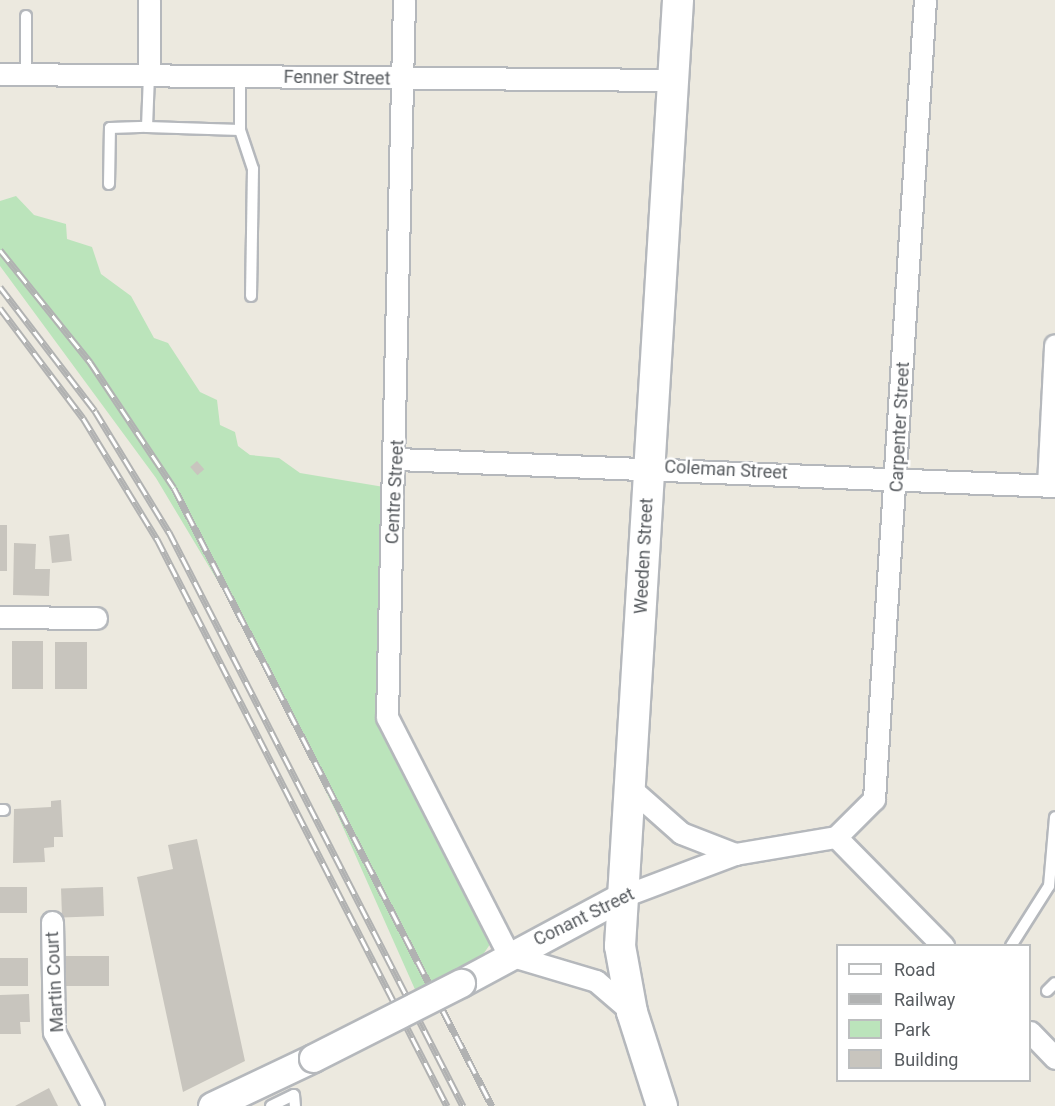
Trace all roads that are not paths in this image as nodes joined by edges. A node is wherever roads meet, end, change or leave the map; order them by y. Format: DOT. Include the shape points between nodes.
graph roads {
  1 [pos="149,0"];
  2 [pos="404,0"];
  3 [pos="678,0"];
  4 [pos="925,0"];
  5 [pos="26,16"];
  6 [pos="0,74"];
  7 [pos="26,74"];
  8 [pos="148,75"];
  9 [pos="240,76"];
  10 [pos="404,79"];
  11 [pos="674,80"];
  12 [pos="147,127"];
  13 [pos="240,130"];
  14 [pos="109,184"];
  15 [pos="251,296"];
  16 [pos="1055,345"];
  17 [pos="397,459"];
  18 [pos="650,467"];
  19 [pos="898,479"];
  20 [pos="1051,485"];
  21 [pos="0,617"];
  22 [pos="96,618"];
  23 [pos="629,787"];
  24 [pos="1055,817"];
  25 [pos="836,837"];
  26 [pos="735,854"];
  27 [pos="621,897"];
  28 [pos="52,922"];
  29 [pos="942,944"];
  30 [pos="1012,944"];
  31 [pos="509,955"];
  32 [pos="1055,982"];
  33 [pos="1047,991"];
  34 [pos="632,1012"];
  35 [pos="1031,1034"];
  36 [pos="1055,1058"];
  37 [pos="295,1100"];
  38 [pos="93,1106"];
  39 [pos="212,1106"];
  40 [pos="271,1106"];
  41 [pos="662,1106"];
  1 -- 8 [label="street"];
  2 -- 10 [label="street, Centre Street"];
  3 -- 11 [label="main road, Weeden Street"];
  4 -- 19 [label="street, Carpenter Street"];
  5 -- 7 [label="lane"];
  6 -- 7 [label="street, Fenner Street"];
  7 -- 8 [label="street, Fenner Street"];
  8 -- 9 [label="street, Fenner Street"];
  8 -- 12 [label="lane"];
  9 -- 10 [label="street, Fenner Street"];
  9 -- 13 [label="lane"];
  10 -- 11 [label="street, Fenner Street"];
  10 -- 17 [label="street, Centre Street"];
  11 -- 18 [label="main road, Weeden Street"];
  12 -- 13 [label="lane"];
  12 -- 14 [label="lane" via="110,128"];
  13 -- 15 [label="lane" via="253,169"];
  16 -- 20 [label="street"];
  17 -- 18 [label="street, Coleman Street"];
  17 -- 31 [label="street, Centre Street" via="387,717"];
  18 -- 19 [label="street, Coleman Street"];
  18 -- 23 [label="main road, Weeden Street"];
  19 -- 20 [label="street, Coleman Street"];
  19 -- 25 [label="street, Carpenter Street" via="874,799"];
  21 -- 22 [label="street"];
  23 -- 26 [label="street" via="681,833"];
  23 -- 27 [label="main road, Weeden Street"];
  24 -- 30 [label="lane" via="1049,886"];
  25 -- 26 [label="street, Conant Street"];
  25 -- 29 [label="street"];
  26 -- 27 [label="street, Conant Street"];
  27 -- 31 [label="street, Conant Street"];
  27 -- 34 [label="main road, Weeden Street" via="620,946"];
  28 -- 38 [label="street, Martin Court" via="54,1032"];
  31 -- 34 [label="street" via="596,981"];
  31 -- 39 [label="street, Conant Street, bridge" via="461,983"];
  32 -- 33 [label="lane"];
  34 -- 41 [label="main road, Weeden Street"];
  35 -- 36 [label="street"];
  37 -- 40 [label="lane"];
}
